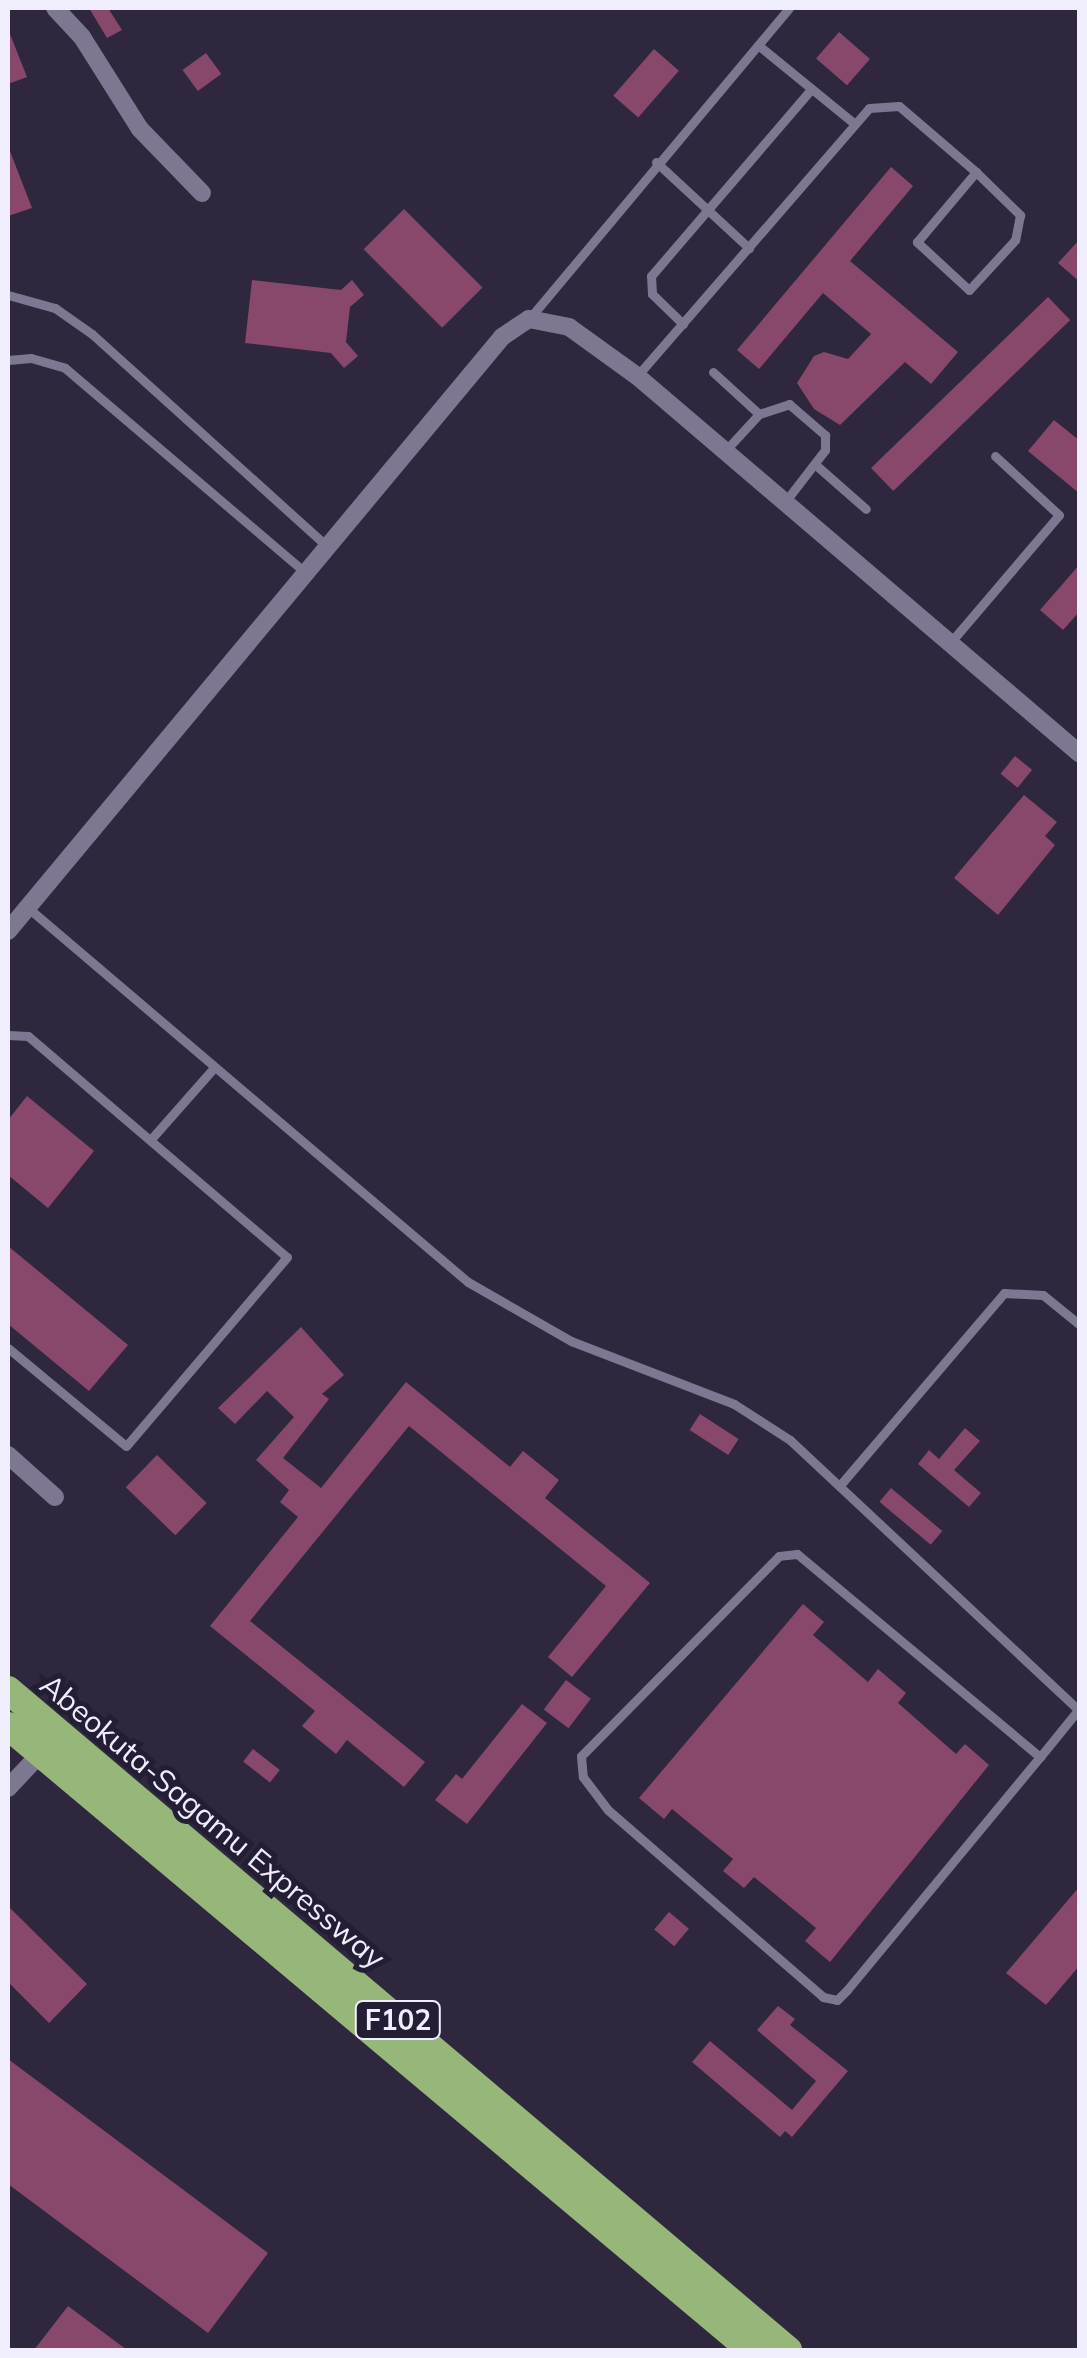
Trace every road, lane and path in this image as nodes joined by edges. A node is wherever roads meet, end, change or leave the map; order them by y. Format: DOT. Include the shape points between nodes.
graph roads {
  1 [pos="55,8"];
  2 [pos="789,8"];
  3 [pos="758,45"];
  4 [pos="810,88"];
  5 [pos="855,124"];
  6 [pos="656,162"];
  7 [pos="976,172"];
  8 [pos="202,192"];
  9 [pos="706,209"];
  10 [pos="749,248"];
  11 [pos="8,295"];
  12 [pos="529,319"];
  13 [pos="683,324"];
  14 [pos="8,360"];
  15 [pos="713,372"];
  16 [pos="637,376"];
  17 [pos="759,414"];
  18 [pos="725,450"];
  19 [pos="995,456"];
  20 [pos="817,466"];
  21 [pos="786,502"];
  22 [pos="866,509"];
  23 [pos="330,549"];
  24 [pos="308,575"];
  25 [pos="950,643"];
  26 [pos="1080,754"];
  27 [pos="27,907"];
  28 [pos="8,931"];
  29 [pos="8,1035"];
  30 [pos="212,1070"];
  31 [pos="152,1138"];
  32 [pos="1080,1325"];
  33 [pos="8,1348"];
  34 [pos="8,1455"];
  35 [pos="841,1484"];
  36 [pos="55,1497"];
  37 [pos="8,1690"];
  38 [pos="1079,1710"];
  39 [pos="8,1726"];
  40 [pos="41,1754"];
  41 [pos="1040,1757"];
  42 [pos="8,1788"];
  43 [pos="751,2350"];
  44 [pos="788,2350"];
  1 -- 8 [label="street" via="82,37 140,128"];
  2 -- 3 [label="lane"];
  3 -- 4 [label="lane"];
  3 -- 6 [label="lane"];
  4 -- 5 [label="lane"];
  4 -- 9 [label="lane"];
  5 -- 7 [label="lane" via="869,108 900,106"];
  5 -- 10 [label="lane"];
  6 -- 9 [label="lane"];
  6 -- 12 [label="lane"];
  7 -- 7 [label="lane" via="917,242 969,290 1020,229 1020,215"];
  9 -- 10 [label="lane"];
  9 -- 13 [label="lane" via="651,276 652,294"];
  10 -- 13 [label="lane"];
  11 -- 23 [label="lane" via="55,308 92,334"];
  12 -- 16 [label="street" via="569,327"];
  12 -- 23 [label="street" via="502,336"];
  13 -- 16 [label="lane"];
  14 -- 24 [label="lane" via="64,368"];
  15 -- 17 [label="lane"];
  16 -- 18 [label="street"];
  17 -- 18 [label="lane"];
  17 -- 20 [label="lane" via="789,404 825,435"];
  18 -- 21 [label="street"];
  19 -- 25 [label="lane" via="1059,515"];
  20 -- 21 [label="lane"];
  20 -- 22 [label="lane"];
  21 -- 25 [label="street"];
  23 -- 24 [label="street"];
  24 -- 27 [label="street"];
  25 -- 26 [label="street"];
  27 -- 28 [label="street"];
  27 -- 30 [label="lane"];
  29 -- 31 [label="lane" via="28,1036"];
  30 -- 31 [label="lane"];
  30 -- 35 [label="lane" via="468,1282 571,1341 734,1404"];
  31 -- 33 [label="lane" via="281,1246 284,1266 126,1446"];
  32 -- 35 [label="lane" via="1042,1295 1004,1292"];
  34 -- 36 [label="street"];
  35 -- 38 [label="lane"];
  37 -- 44 [label="highway, Abeokuta-Sagamu Expressway / F102"];
  38 -- 41 [label="lane"];
  39 -- 40 [label="highway, Abeokuta-Sagamu Expressway / F102"];
  40 -- 42 [label="street"];
  40 -- 43 [label="highway, Abeokuta-Sagamu Expressway / F102"];
  41 -- 41 [label="lane" via="838,2000 823,1997 608,1810 582,1777 581,1756 779,1556 798,1554"];
}
